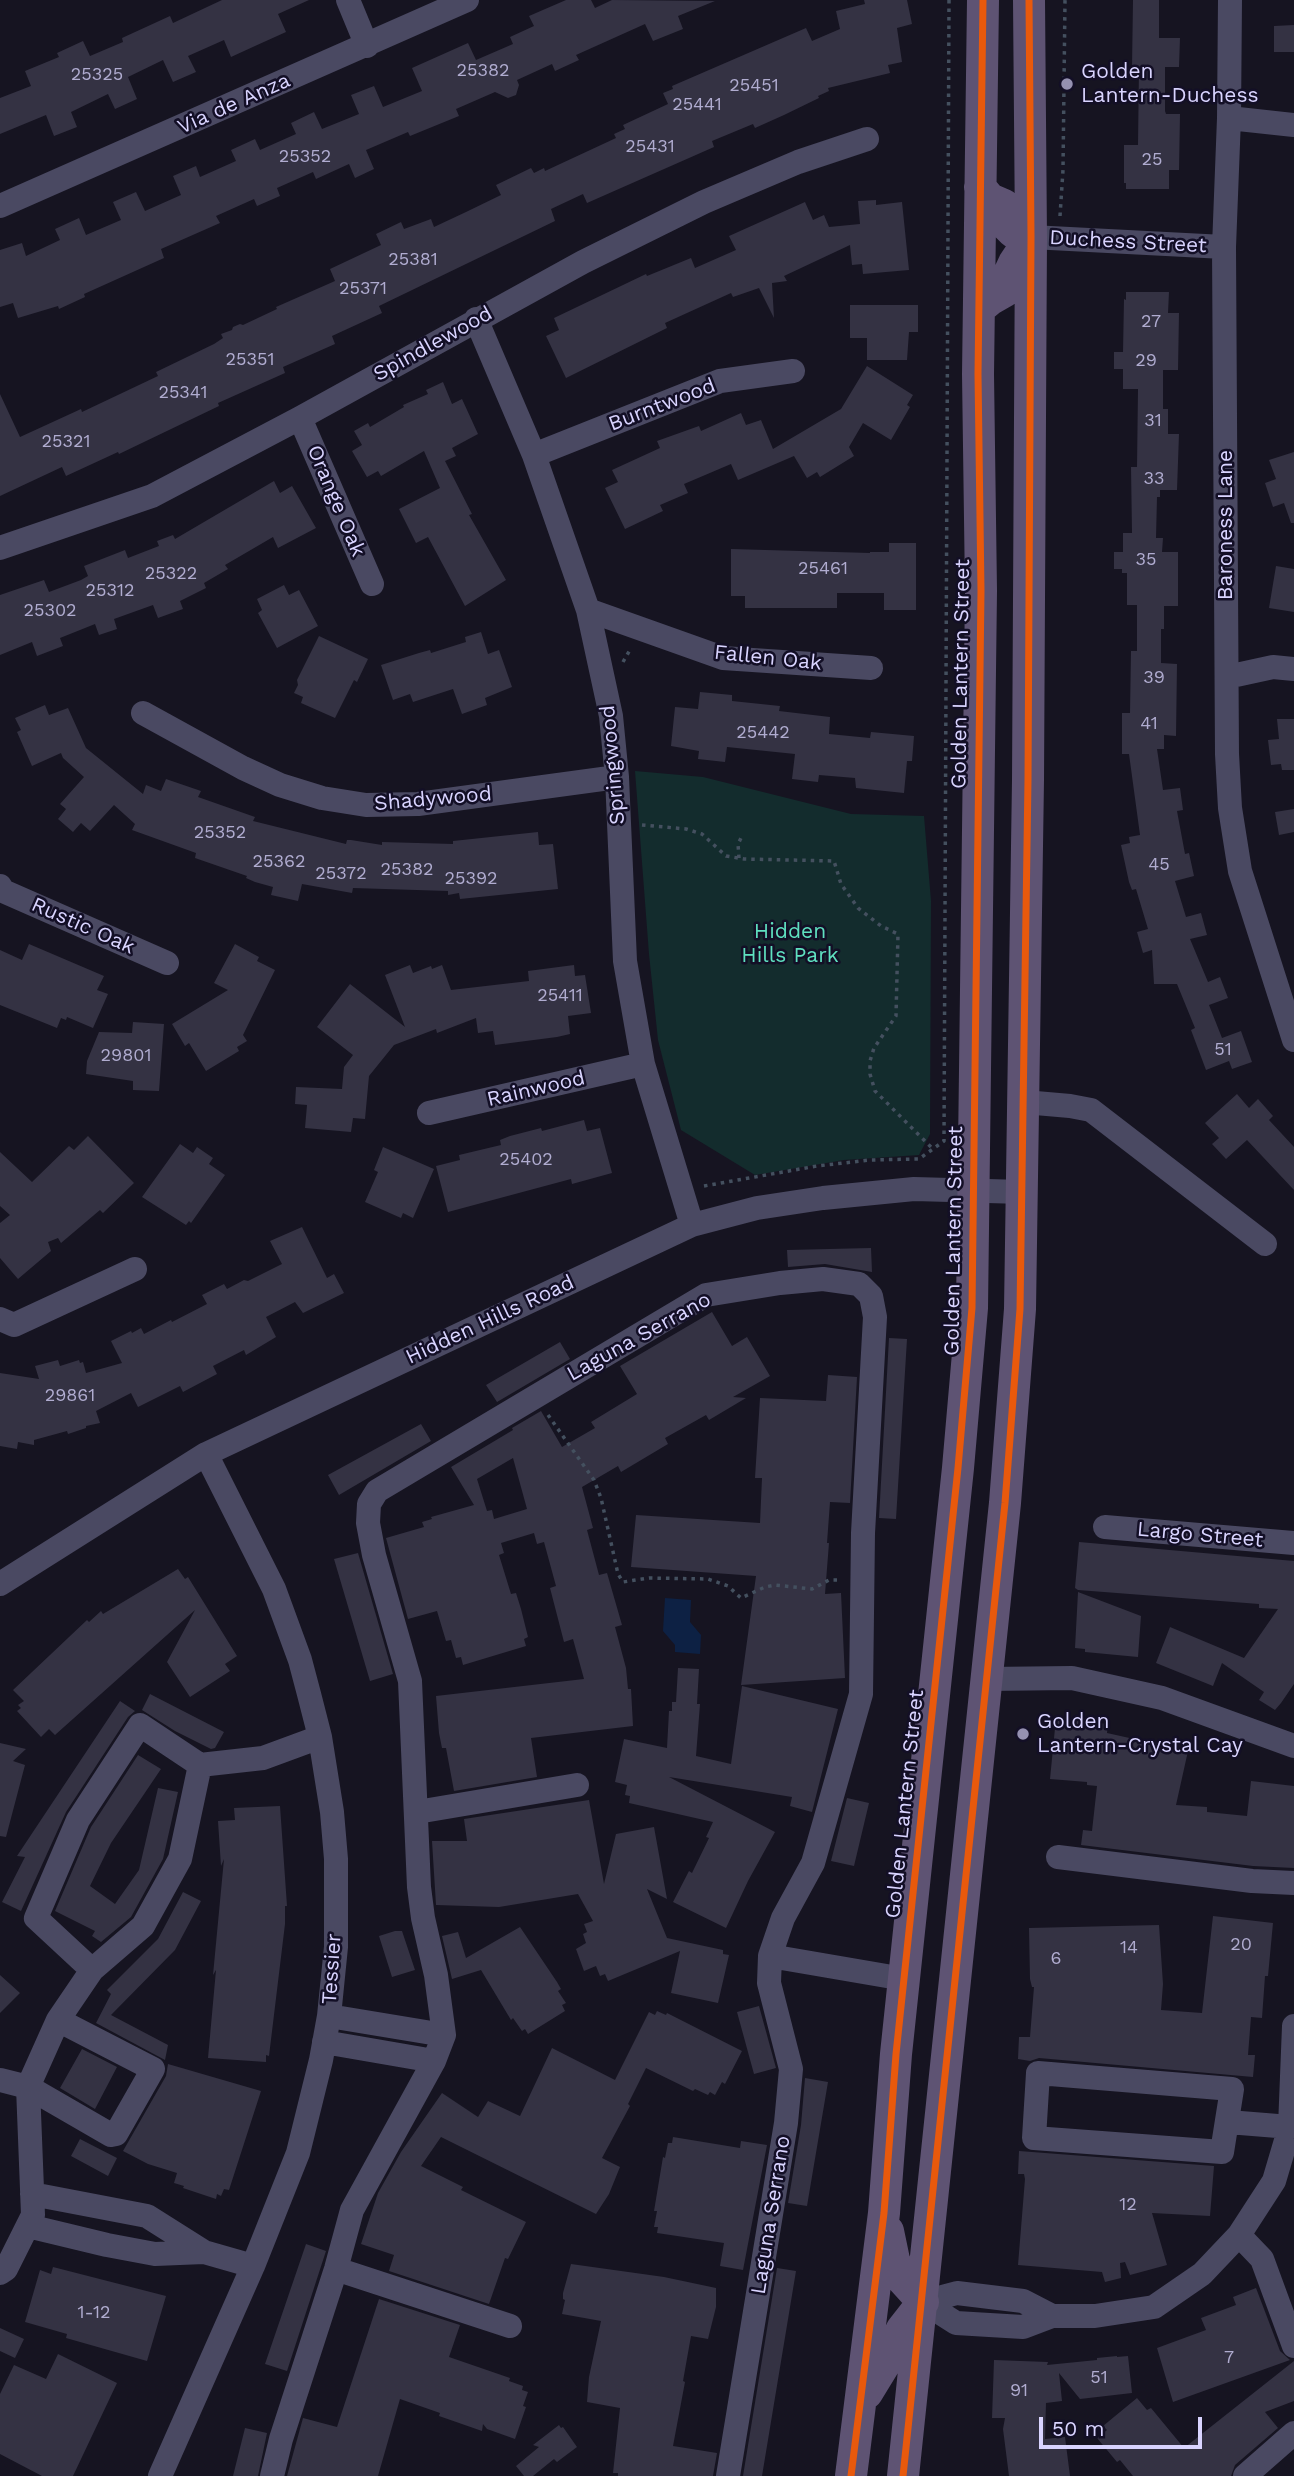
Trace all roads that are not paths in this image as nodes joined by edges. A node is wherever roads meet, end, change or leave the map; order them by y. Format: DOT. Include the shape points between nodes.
graph roads {
  1 [pos="348,0"];
  2 [pos="467,0"];
  3 [pos="983,0"];
  4 [pos="1029,0"];
  5 [pos="1230,0"];
  6 [pos="366,46"];
  7 [pos="1229,117"];
  8 [pos="1294,125"];
  9 [pos="867,139"];
  10 [pos="980,187"];
  11 [pos="0,206"];
  12 [pos="1045,238"];
  13 [pos="1224,247"];
  14 [pos="979,309"];
  15 [pos="476,319"];
  16 [pos="793,371"];
  17 [pos="300,418"];
  18 [pos="534,455"];
  19 [pos="0,548"];
  20 [pos="372,584"];
  21 [pos="588,610"];
  22 [pos="871,668"];
  23 [pos="1294,669"];
  24 [pos="1227,677"];
  25 [pos="143,713"];
  26 [pos="617,777"];
  27 [pos="1,891"];
  28 [pos="167,963"];
  29 [pos="1294,1040"];
  30 [pos="643,1064"];
  31 [pos="1024,1102"];
  32 [pos="429,1113"];
  33 [pos="974,1189"];
  34 [pos="1023,1192"];
  35 [pos="692,1225"];
  36 [pos="1265,1244"];
  37 [pos="135,1269"];
  38 [pos="0,1320"];
  39 [pos="206,1454"];
  40 [pos="1105,1527"];
  41 [pos="1294,1543"];
  42 [pos="0,1584"];
  43 [pos="987,1679"];
  44 [pos="320,1737"];
  45 [pos="1294,1746"];
  46 [pos="200,1765"];
  47 [pos="578,1785"];
  48 [pos="417,1812"];
  49 [pos="1058,1857"];
  50 [pos="1294,1883"];
  51 [pos="770,1956"];
  52 [pos="92,1970"];
  53 [pos="904,1979"];
  54 [pos="329,2016"];
  55 [pos="58,2020"];
  56 [pos="1294,2026"];
  57 [pos="444,2035"];
  58 [pos="324,2042"];
  59 [pos="434,2062"];
  60 [pos="0,2080"];
  61 [pos="28,2087"];
  62 [pos="1228,2122"];
  63 [pos="1290,2127"];
  64 [pos="32,2194"];
  65 [pos="884,2213"];
  66 [pos="27,2225"];
  67 [pos="1239,2235"];
  68 [pos="204,2252"];
  69 [pos="253,2266"];
  70 [pos="336,2269"];
  71 [pos="0,2273"];
  72 [pos="923,2302"];
  73 [pos="510,2326"];
  74 [pos="1294,2346"];
  75 [pos="862,2401"];
  76 [pos="1294,2433"];
  77 [pos="160,2476"];
  78 [pos="272,2476"];
  79 [pos="728,2476"];
  80 [pos="851,2476"];
  81 [pos="903,2476"];
  82 [pos="1245,2476"];
  1 -- 6 [label="street"];
  2 -- 6 [label="street, Via de Anza"];
  3 -- 10 [label="main road, Golden Lantern Street"];
  4 -- 12 [label="main road"];
  5 -- 7 [label="street, Baroness Lane"];
  6 -- 11 [label="street, Via de Anza"];
  7 -- 8 [label="street"];
  7 -- 13 [label="street, Baroness Lane"];
  9 -- 15 [label="street, Spindlewood" via="797,162 704,202"];
  10 -- 12 [label="main road" via="990,199 1004,205 1007,226 1013,232"];
  10 -- 14 [label="main road, Golden Lantern Street"];
  12 -- 13 [label="street, Duchess Street"];
  12 -- 14 [label="main road" via="1014,263 1006,291"];
  12 -- 31 [label="main road"];
  13 -- 24 [label="street, Baroness Lane"];
  14 -- 33 [label="main road, Golden Lantern Street" via="981,591"];
  15 -- 17 [label="street, Spindlewood"];
  15 -- 18 [label="street, Springwood"];
  16 -- 18 [label="street, Burntwood" via="720,381"];
  17 -- 19 [label="street, Spindlewood" via="152,496"];
  17 -- 20 [label="street, Orange Oak"];
  18 -- 21 [label="street, Springwood"];
  21 -- 22 [label="street, Fallen Oak" via="723,658"];
  21 -- 26 [label="street, Springwood" via="611,716"];
  23 -- 24 [label="street" via="1273,667"];
  24 -- 29 [label="street, Baroness Lane" via="1228,781 1236,849"];
  25 -- 26 [label="street, Shadywood" via="280,785 366,805 418,804"];
  26 -- 30 [label="street, Springwood" via="625,961"];
  27 -- 28 [label="street, Rustic Oak"];
  30 -- 32 [label="street, Rainwood"];
  30 -- 35 [label="street, Springwood"];
  31 -- 34 [label="main road"];
  31 -- 36 [label="street" via="1091,1110"];
  33 -- 34 [label="street, Hidden Hills Road"];
  33 -- 35 [label="street, Hidden Hills Road" via="914,1189 823,1198 757,1208"];
  33 -- 53 [label="main road, Golden Lantern Street" via="966,1386"];
  34 -- 43 [label="main road" via="1020,1309"];
  35 -- 39 [label="street, Hidden Hills Road"];
  37 -- 38 [label="street" via="14,1325"];
  39 -- 42 [label="street, Hidden Hills Road"];
  39 -- 44 [label="street, Tessier" via="274,1589 300,1660"];
  40 -- 41 [label="street, Largo Street"];
  43 -- 45 [label="street" via="1072,1678 1162,1698"];
  43 -- 72 [label="main road"];
  44 -- 46 [label="street" via="263,1758"];
  44 -- 54 [label="street, Tessier" via="336,1859 336,1947"];
  46 -- 52 [label="street" via="180,1859 144,1926"];
  46 -- 52 [label="street" via="140,1725 78,1820 36,1918"];
  47 -- 48 [label="street"];
  48 -- 51 [label="street, Laguna Serrano" via="410,1681 368,1523 369,1504 377,1491 706,1295 823,1279 859,1284 871,1296 875,1317 863,1533 861,1694 813,1863 783,1918"];
  48 -- 57 [label="street, Laguna Serrano" via="422,1918"];
  49 -- 50 [label="street"];
  51 -- 53 [label="street"];
  51 -- 79 [label="street, Laguna Serrano" via="769,1983 791,2069"];
  52 -- 55 [label="street"];
  53 -- 65 [label="main road, Golden Lantern Street"];
  54 -- 57 [label="street"];
  54 -- 58 [label="street, Tessier"];
  55 -- 61 [label="street"];
  55 -- 61 [label="street" via="153,2070 116,2134 111,2135"];
  56 -- 63 [label="street"];
  57 -- 59 [label="street, Laguna Serrano"];
  58 -- 59 [label="street"];
  58 -- 69 [label="street, Tessier" via="298,2153"];
  59 -- 70 [label="street, Laguna Serrano" via="352,2210"];
  60 -- 61 [label="street"];
  61 -- 64 [label="street"];
  62 -- 62 [label="street" via="1233,2089 1038,2073 1034,2138 1222,2152"];
  62 -- 63 [label="street"];
  63 -- 67 [label="street" via="1274,2181"];
  64 -- 66 [label="street" via="33,2215"];
  64 -- 68 [label="street" via="147,2217"];
  65 -- 72 [label="main road" via="902,2280"];
  65 -- 75 [label="main road, Golden Lantern Street"];
  66 -- 68 [label="street" via="155,2254"];
  66 -- 71 [label="street"];
  67 -- 72 [label="street" via="1202,2274 1154,2307 1095,2316 1052,2316 1023,2327 956,2323"];
  67 -- 74 [label="street" via="1262,2259"];
  68 -- 69 [label="street"];
  69 -- 77 [label="street, Tessier"];
  70 -- 73 [label="street"];
  70 -- 78 [label="street, Laguna Serrano"];
  72 -- 75 [label="main road" via="902,2329"];
  72 -- 81 [label="main road"];
  75 -- 80 [label="main road, Golden Lantern Street"];
  76 -- 82 [label="street"];
}
